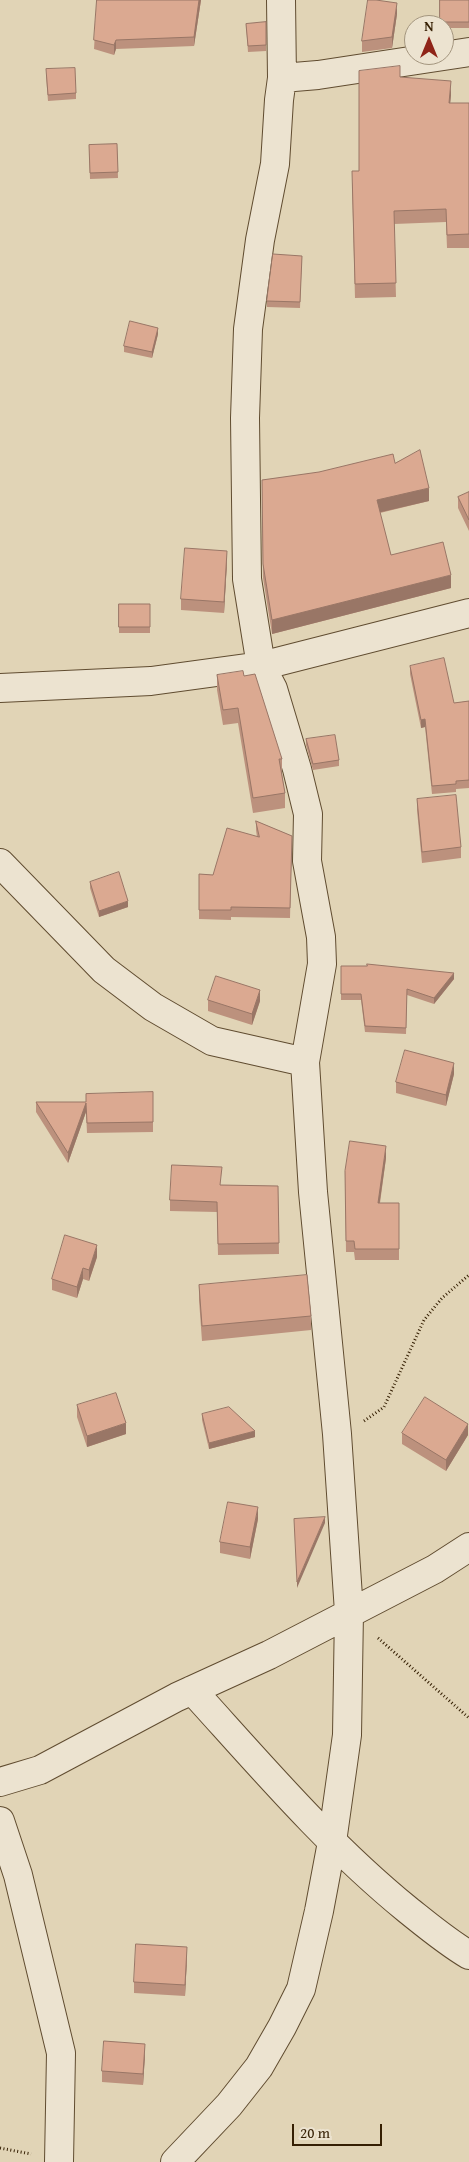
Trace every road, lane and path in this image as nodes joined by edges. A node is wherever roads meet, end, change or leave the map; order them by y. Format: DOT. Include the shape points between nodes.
graph roads {
  1 [pos="281,0"];
  2 [pos="469,52"];
  3 [pos="282,78"];
  4 [pos="469,613"];
  5 [pos="261,666"];
  6 [pos="0,688"];
  7 [pos="0,864"];
  8 [pos="305,1062"];
  9 [pos="469,1275"];
  10 [pos="336,1434"];
  11 [pos="469,1547"];
  12 [pos="349,1612"];
  13 [pos="192,1690"];
  14 [pos="469,1718"];
  15 [pos="0,1782"];
  16 [pos="0,1821"];
  17 [pos="332,1842"];
  18 [pos="469,1955"];
  19 [pos="59,2162"];
  20 [pos="175,2162"];
  1 -- 3 [label="street"];
  2 -- 3 [label="street"];
  3 -- 5 [label="street" via="275,164 260,240 247,339 247,579"];
  4 -- 5 [label="street"];
  5 -- 6 [label="street" via="151,681"];
  5 -- 8 [label="street" via="273,689 308,814 307,861 321,937 322,964"];
  7 -- 8 [label="street" via="104,970 153,1007 212,1042"];
  8 -- 10 [label="street" via="313,1192"];
  9 -- 10 [label="path" via="442,1298 424,1320 384,1407"];
  10 -- 12 [label="street"];
  11 -- 12 [label="street" via="436,1569"];
  12 -- 13 [label="street" via="269,1655"];
  12 -- 14 [label="path"];
  12 -- 17 [label="street" via="347,1735"];
  13 -- 15 [label="street" via="40,1770"];
  13 -- 17 [label="street"];
  16 -- 19 [label="street" via="18,1875 61,2053"];
  17 -- 18 [label="street" via="384,1891 448,1943"];
  17 -- 20 [label="street" via="301,1989 259,2067 229,2105"];
}
